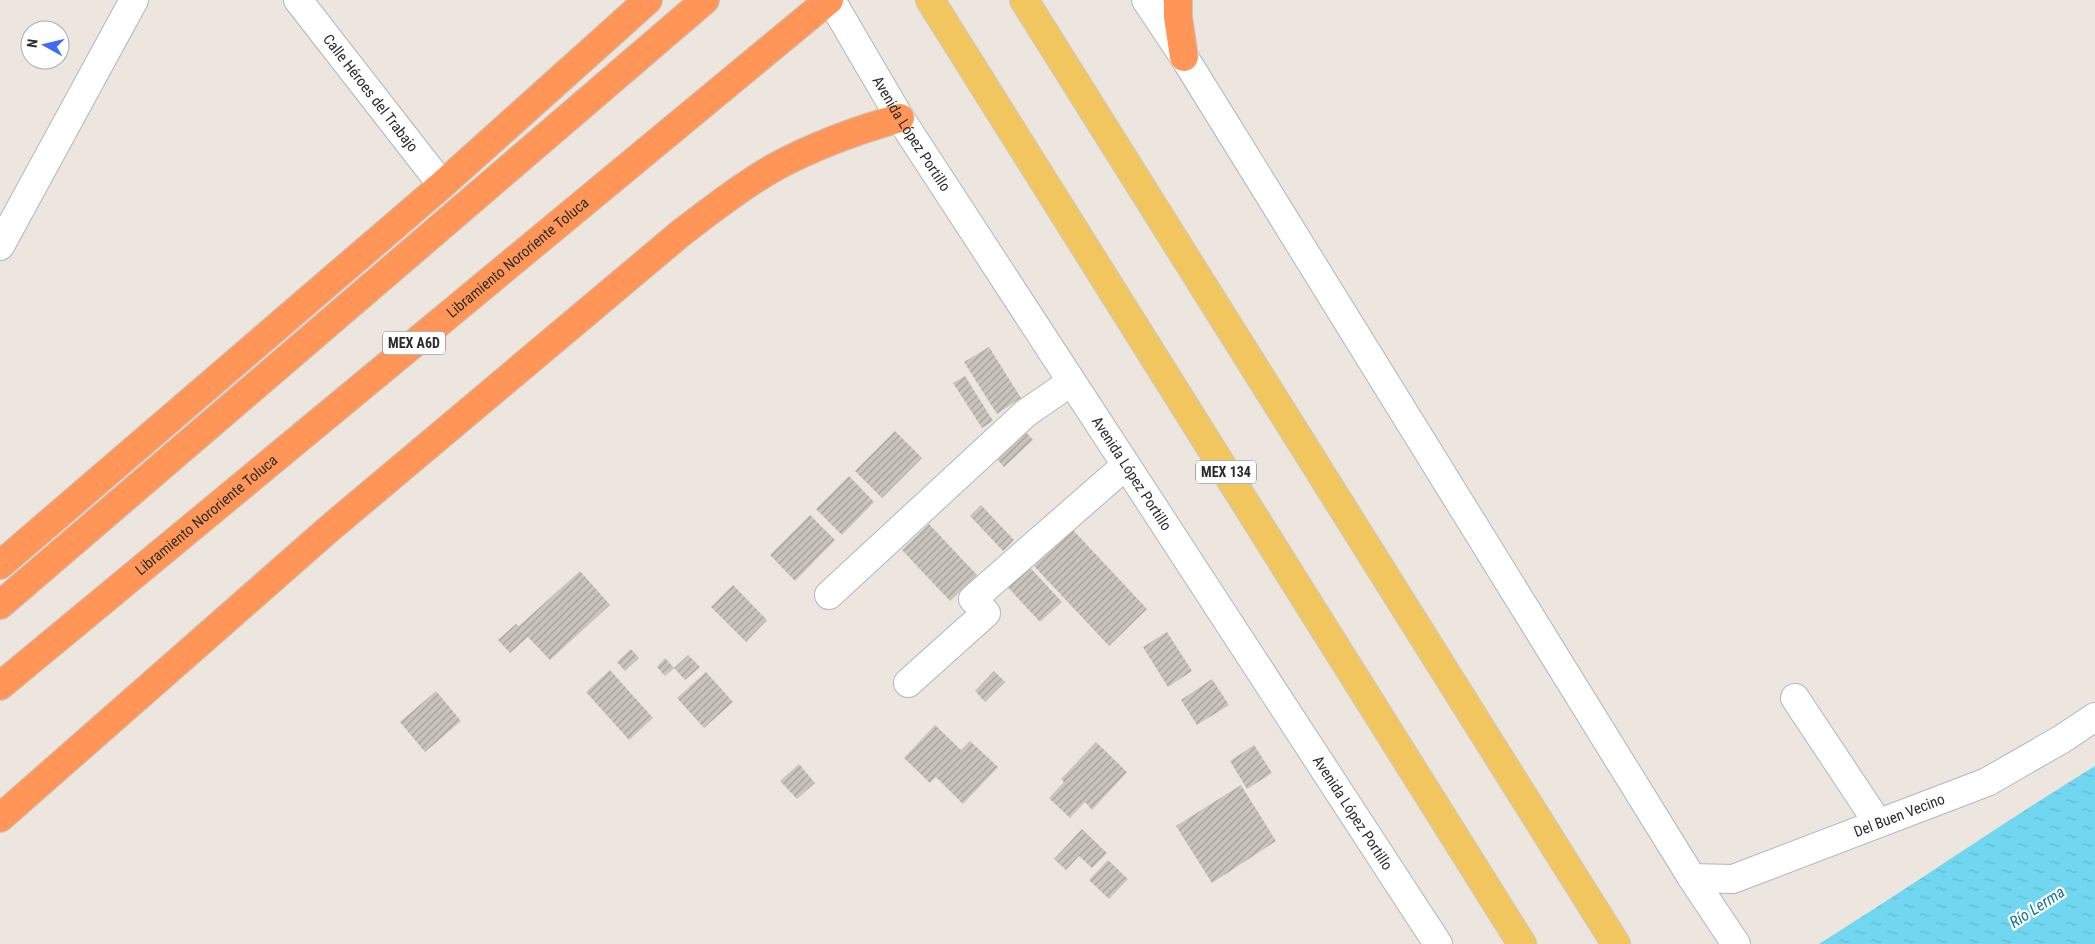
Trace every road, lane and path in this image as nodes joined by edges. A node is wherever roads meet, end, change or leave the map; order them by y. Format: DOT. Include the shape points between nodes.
graph roads {
  1 [pos="134,0"];
  2 [pos="298,0"];
  3 [pos="648,0"];
  4 [pos="705,0"];
  5 [pos="830,0"];
  6 [pos="930,0"];
  7 [pos="1024,0"];
  8 [pos="1146,0"];
  9 [pos="1178,0"];
  10 [pos="1184,57"];
  11 [pos="900,118"];
  12 [pos="442,184"];
  13 [pos="0,246"];
  14 [pos="1072,382"];
  15 [pos="1125,466"];
  16 [pos="0,564"];
  17 [pos="829,595"];
  18 [pos="0,605"];
  19 [pos="908,683"];
  20 [pos="0,686"];
  21 [pos="1796,698"];
  22 [pos="2095,717"];
  23 [pos="0,818"];
  24 [pos="1878,823"];
  25 [pos="1692,878"];
  26 [pos="1732,938"];
  27 [pos="1438,944"];
  28 [pos="1522,944"];
  29 [pos="1616,944"];
  1 -- 13 [label="street"];
  2 -- 12 [label="street, Calle Héroes del Trabajo"];
  3 -- 12 [label="highway"];
  4 -- 18 [label="highway"];
  5 -- 11 [label="street, Avenida López Portillo"];
  5 -- 20 [label="highway, Libramiento Nororiente Toluca / MEX A6D"];
  6 -- 28 [label="main road, MEX 134"];
  7 -- 29 [label="main road"];
  8 -- 10 [label="street"];
  9 -- 10 [label="highway"];
  10 -- 25 [label="street"];
  11 -- 14 [label="street, Avenida López Portillo"];
  11 -- 23 [label="highway" via="837,139 775,167 731,194 330,528"];
  12 -- 16 [label="highway"];
  14 -- 15 [label="street, Avenida López Portillo"];
  14 -- 17 [label="street" via="1026,413"];
  15 -- 19 [label="street" via="973,598 986,613"];
  15 -- 27 [label="street, Avenida López Portillo"];
  21 -- 24 [label="street"];
  22 -- 24 [label="street, Del Buen Vecino" via="1987,782"];
  24 -- 25 [label="street, Del Buen Vecino" via="1733,879"];
  25 -- 26 [label="street"];
}
